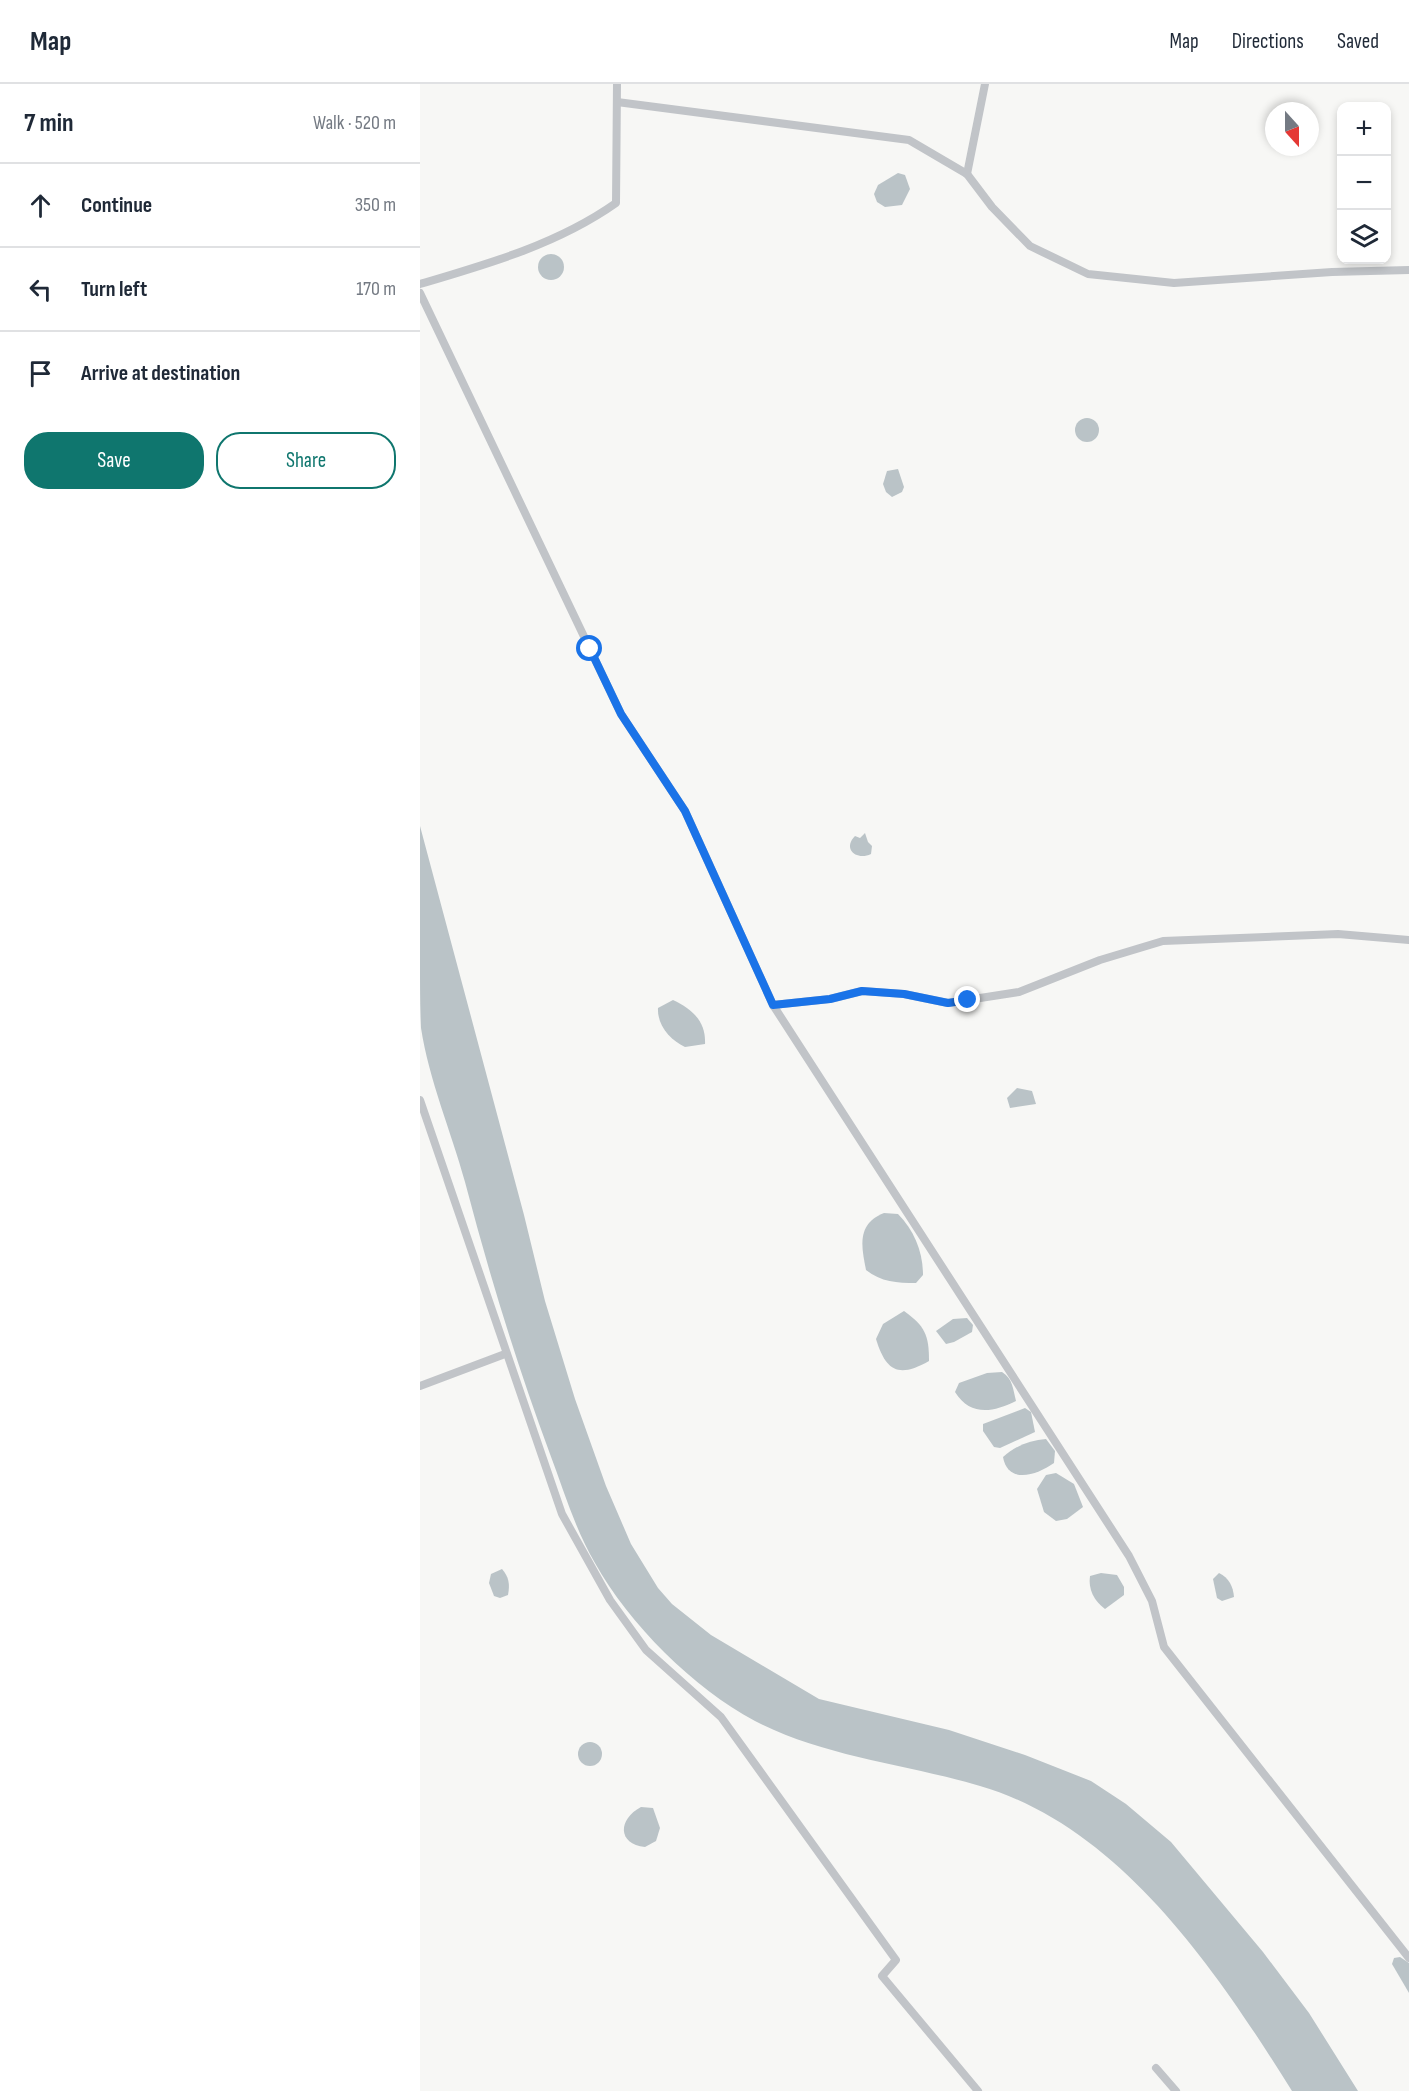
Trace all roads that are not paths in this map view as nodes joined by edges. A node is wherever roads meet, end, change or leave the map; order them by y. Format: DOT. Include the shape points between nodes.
graph roads {
  1 [pos="616,84"];
  2 [pos="985,84"];
  3 [pos="617,102"];
  4 [pos="967,174"];
  5 [pos="1409,270"];
  6 [pos="420,284"];
  7 [pos="420,293"];
  8 [pos="1409,940"];
  9 [pos="773,1005"];
  10 [pos="420,1100"];
  11 [pos="505,1354"];
  12 [pos="420,1386"];
  13 [pos="1409,1958"];
  14 [pos="1156,2068"];
  15 [pos="978,2091"];
  16 [pos="1176,2091"];
  1 -- 3 [label="street"];
  2 -- 4 [label="street"];
  3 -- 4 [label="street" via="909,140"];
  3 -- 6 [label="street" via="616,203 584,225 496,261"];
  4 -- 5 [label="street" via="1030,246 1088,274 1174,283"];
  7 -- 9 [label="street" via="621,714 685,811"];
  8 -- 9 [label="street" via="1338,934 1163,941 1100,960 1019,992 948,1003 862,991"];
  9 -- 13 [label="street" via="1129,1556 1152,1601 1164,1647"];
  10 -- 11 [label="street"];
  11 -- 12 [label="street"];
  11 -- 15 [label="street" via="562,1514 610,1600 646,1650 721,1717 896,1960 882,1976"];
  14 -- 16 [label="street"];
}
